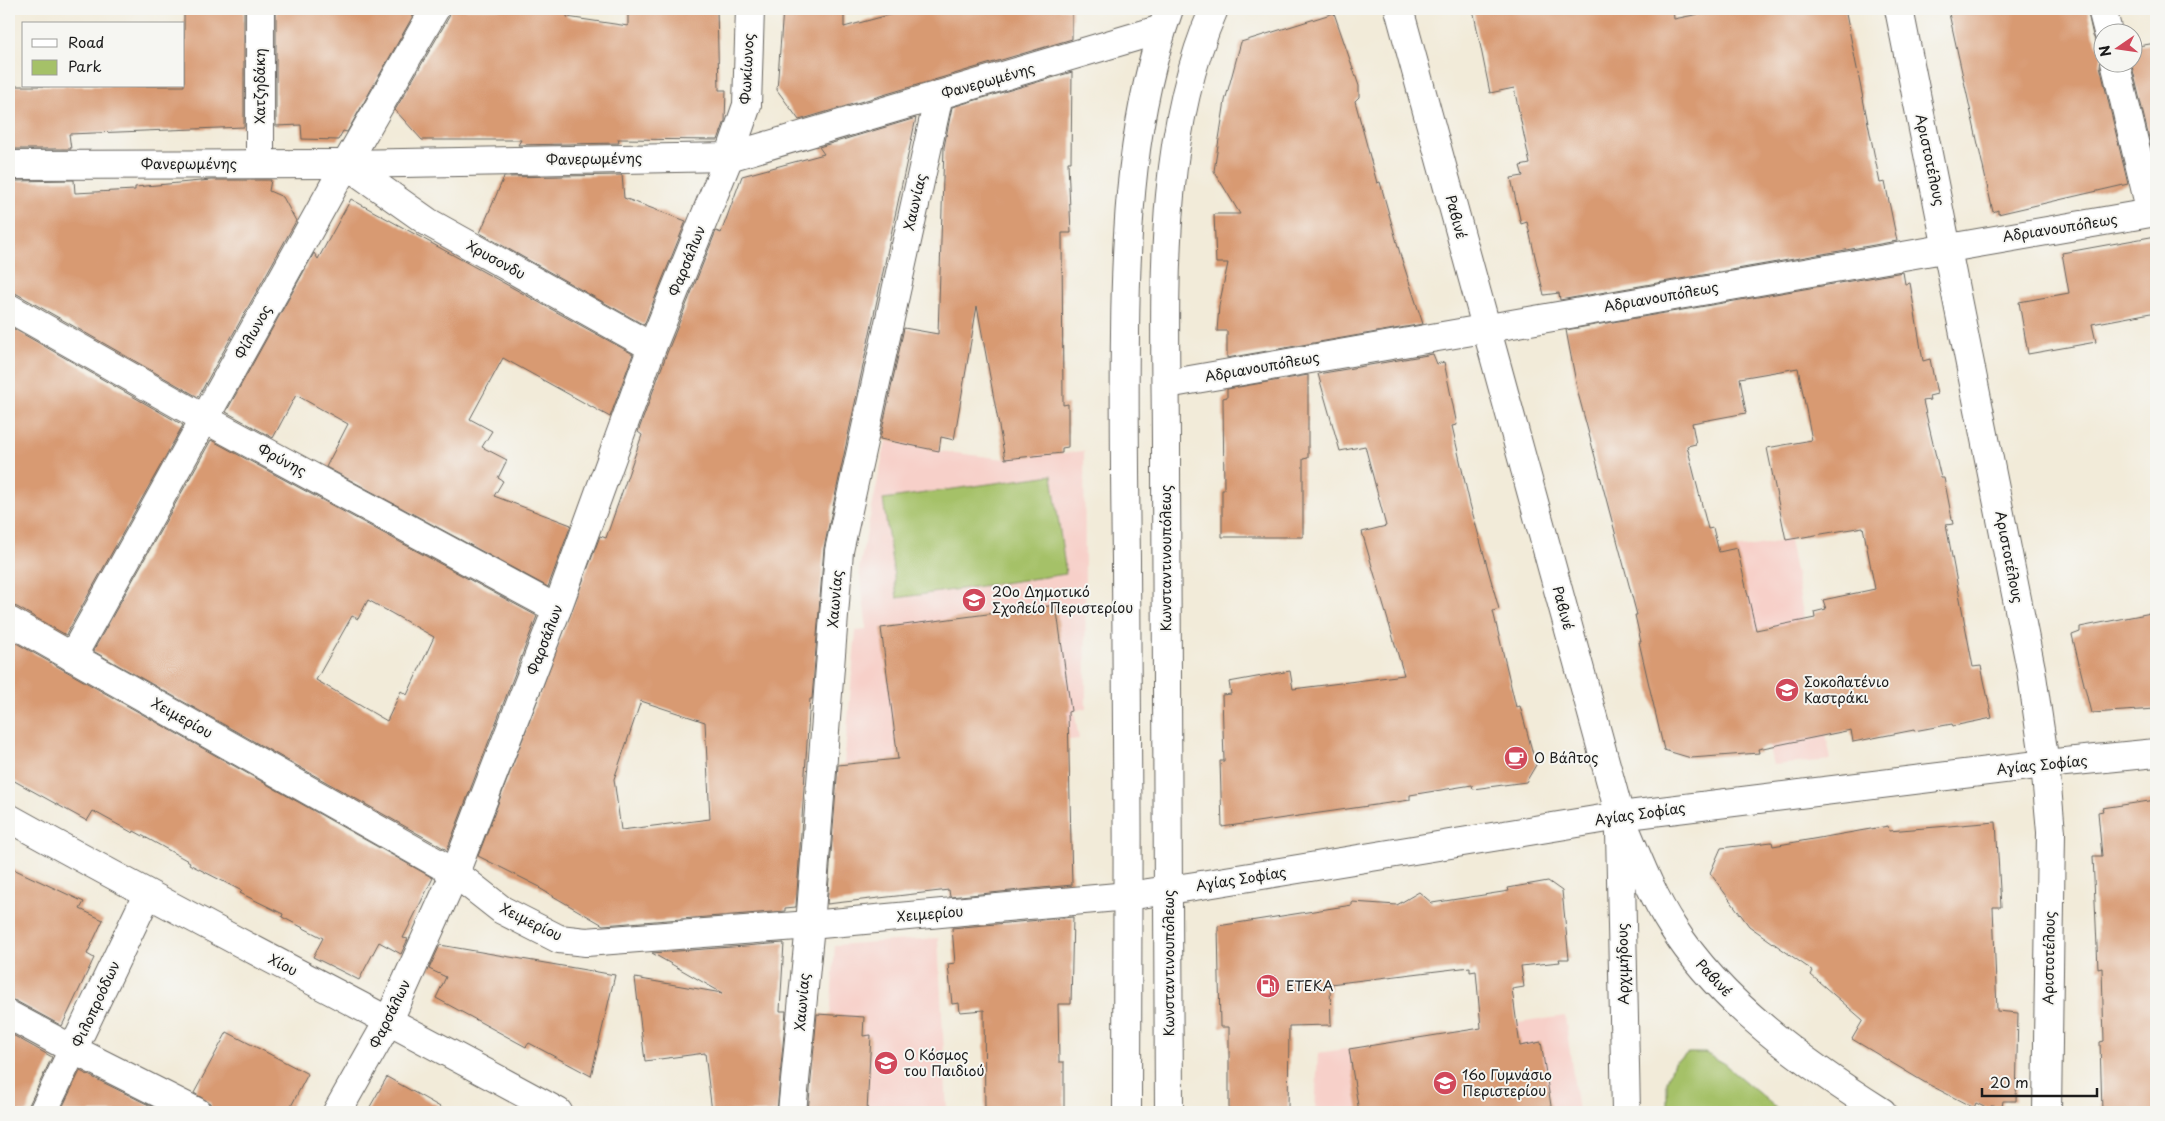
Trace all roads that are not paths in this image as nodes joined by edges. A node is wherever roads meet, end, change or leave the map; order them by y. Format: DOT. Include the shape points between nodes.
graph roads {
  1 [pos="260,9"];
  2 [pos="435,9"];
  3 [pos="750,9"];
  4 [pos="1214,9"];
  5 [pos="1399,9"];
  6 [pos="1899,9"];
  7 [pos="2102,9"];
  8 [pos="1165,19"];
  9 [pos="2105,22"];
  10 [pos="2118,72"];
  11 [pos="939,95"];
  12 [pos="729,156"];
  13 [pos="260,163"];
  14 [pos="346,164"];
  15 [pos="9,166"];
  16 [pos="2154,212"];
  17 [pos="1948,247"];
  18 [pos="9,308"];
  19 [pos="1486,328"];
  20 [pos="652,347"];
  21 [pos="1166,384"];
  22 [pos="206,419"];
  23 [pos="557,609"];
  24 [pos="9,621"];
  25 [pos="72,656"];
  26 [pos="2156,753"];
  27 [pos="2045,764"];
  28 [pos="1620,816"];
  29 [pos="9,818"];
  30 [pos="455,873"];
  31 [pos="1169,890"];
  32 [pos="147,894"];
  33 [pos="1128,896"];
  34 [pos="810,925"];
  35 [pos="9,1015"];
  36 [pos="389,1020"];
  37 [pos="74,1050"];
  38 [pos="43,1112"];
  39 [pos="197,1112"];
  40 [pos="337,1112"];
  41 [pos="558,1112"];
  42 [pos="792,1112"];
  43 [pos="1128,1112"];
  44 [pos="1169,1112"];
  45 [pos="1626,1112"];
  46 [pos="1882,1112"];
  47 [pos="2047,1112"];
  1 -- 13 [label="street, Χατζηδάκη"];
  2 -- 14 [label="street, Φίλωνος"];
  3 -- 12 [label="street, Φωκίωνος" via="747,105"];
  4 -- 21 [label="street, Κωνσταντινουπόλεως" via="1192,70 1178,137 1166,262"];
  5 -- 19 [label="street, Ραβινέ"];
  6 -- 17 [label="street, Αριστοτέλους"];
  7 -- 9 [label="street"];
  8 -- 11 [label="street, Φανερωμένης"];
  8 -- 33 [label="street" via="1137,130 1129,202 1124,406"];
  10 -- 16 [label="street"];
  11 -- 12 [label="street, Φανερωμένης"];
  11 -- 34 [label="street, Χαωνίας" via="839,551"];
  12 -- 14 [label="street, Φανερωμένης"];
  12 -- 20 [label="street, Φαρσάλων"];
  13 -- 14 [label="street, Φανερωμένης"];
  13 -- 15 [label="street, Φανερωμένης"];
  14 -- 20 [label="street, Χρυσονδυ" via="428,222"];
  14 -- 22 [label="street, Φίλωνος"];
  16 -- 17 [label="street, Αδριανουπόλεως"];
  17 -- 19 [label="street, Αδριανουπόλεως"];
  17 -- 27 [label="street, Αριστοτέλους" via="2031,669"];
  18 -- 22 [label="street, Φρύνης"];
  19 -- 21 [label="street, Αδριανουπόλεως"];
  19 -- 28 [label="street, Ραβινέ"];
  20 -- 23 [label="street, Φαρσάλων"];
  21 -- 31 [label="street, Κωνσταντινουπόλεως"];
  22 -- 23 [label="street, Φρύνης"];
  22 -- 25 [label="street, Φίλωνος"];
  23 -- 30 [label="street, Φαρσάλων"];
  24 -- 25 [label="street, Χειμερίου"];
  25 -- 30 [label="street, Χειμερίου"];
  26 -- 27 [label="street, Αγίας Σοφίας"];
  27 -- 28 [label="street, Αγίας Σοφίας"];
  27 -- 47 [label="street, Αριστοτέλους" via="2051,832"];
  28 -- 31 [label="street, Αγίας Σοφίας"];
  28 -- 45 [label="street, Αρχιμήδους"];
  28 -- 46 [label="street, Ραβινέ" via="1650,888 1672,927 1706,972 1762,1026"];
  29 -- 32 [label="street, Χίου"];
  30 -- 34 [label="street, Χειμερίου" via="502,910 559,939 586,942"];
  30 -- 36 [label="street, Φαρσάλων"];
  31 -- 33 [label="street, Αγίας Σοφίας"];
  31 -- 44 [label="street, Κωνσταντινουπόλεως"];
  32 -- 36 [label="street, Χίου"];
  32 -- 37 [label="street, Φιλοπροόδων"];
  33 -- 34 [label="street, Χειμερίου"];
  33 -- 43 [label="street"];
  34 -- 42 [label="street, Χαωνίας"];
  35 -- 37 [label="street"];
  36 -- 40 [label="street, Φαρσάλων"];
  36 -- 41 [label="street, Χίου"];
  37 -- 38 [label="street, Φιλοπροόδων"];
  37 -- 39 [label="street"];
}
